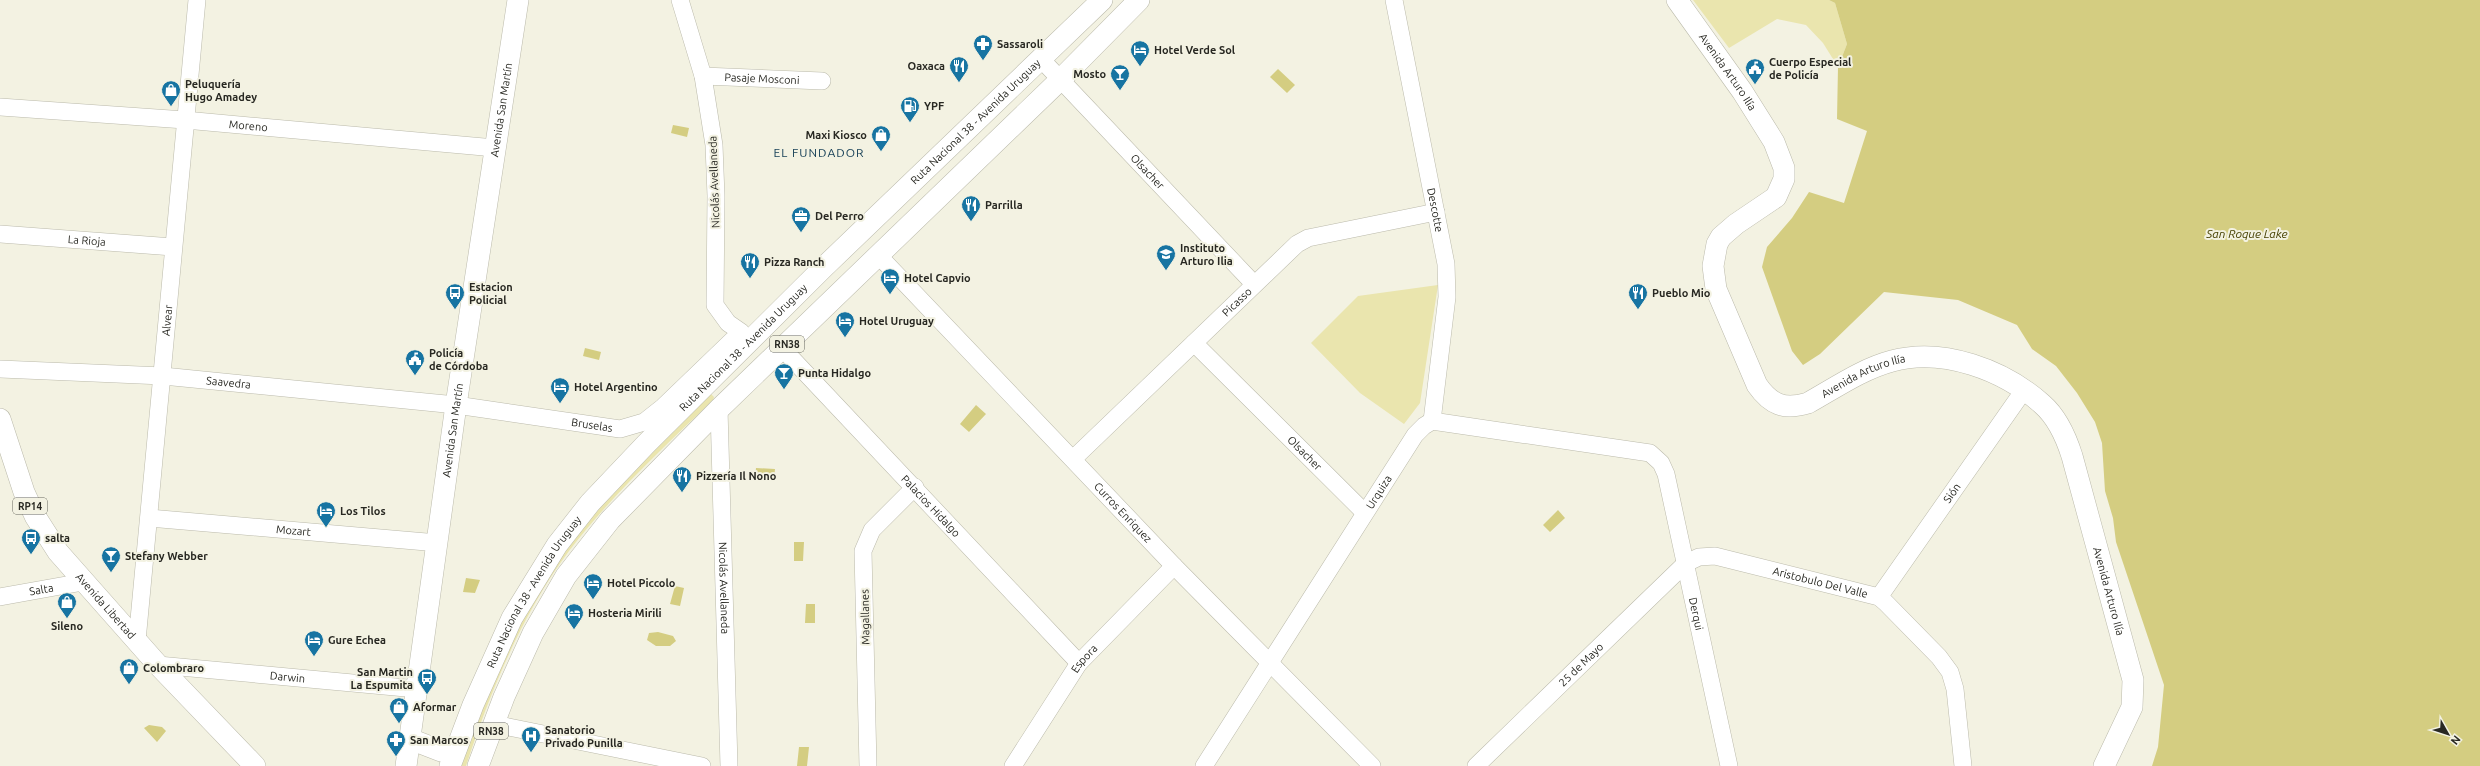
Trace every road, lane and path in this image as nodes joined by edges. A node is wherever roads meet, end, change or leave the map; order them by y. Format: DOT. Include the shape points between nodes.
graph roads {
  1 [pos="197,0"];
  2 [pos="518,0"];
  3 [pos="680,0"];
  4 [pos="1139,0"];
  5 [pos="1147,0"];
  6 [pos="1394,0"];
  7 [pos="1676,0"];
  8 [pos="1099,2"];
  9 [pos="1115,26"];
  10 [pos="1041,59"];
  11 [pos="703,76"];
  12 [pos="1060,80"];
  13 [pos="822,81"];
  14 [pos="0,107"];
  15 [pos="185,120"];
  16 [pos="952,145"];
  17 [pos="495,148"];
  18 [pos="1436,212"];
  19 [pos="0,234"];
  20 [pos="173,247"];
  21 [pos="879,256"];
  22 [pos="823,268"];
  23 [pos="1254,284"];
  24 [pos="798,295"];
  25 [pos="741,332"];
  26 [pos="1194,343"];
  27 [pos="782,348"];
  28 [pos="0,369"];
  29 [pos="162,376"];
  30 [pos="2024,390"];
  31 [pos="456,405"];
  32 [pos="719,409"];
  33 [pos="0,419"];
  34 [pos="1432,421"];
  35 [pos="1073,459"];
  36 [pos="915,487"];
  37 [pos="1364,512"];
  38 [pos="149,518"];
  39 [pos="438,543"];
  40 [pos="1686,563"];
  41 [pos="1174,566"];
  42 [pos="83,582"];
  43 [pos="1879,596"];
  44 [pos="0,597"];
  45 [pos="137,641"];
  46 [pos="1079,663"];
  47 [pos="1271,663"];
  48 [pos="158,665"];
  49 [pos="417,689"];
  50 [pos="494,724"];
  51 [pos="410,740"];
  52 [pos="453,757"];
  53 [pos="481,761"];
  54 [pos="255,766"];
  55 [pos="406,766"];
  56 [pos="702,766"];
  57 [pos="729,766"];
  58 [pos="868,766"];
  59 [pos="1013,766"];
  60 [pos="1204,766"];
  61 [pos="1372,766"];
  62 [pos="1476,766"];
  63 [pos="1729,766"];
  64 [pos="1963,766"];
  65 [pos="2104,766"];
  1 -- 15 [label="street, Alvear"];
  2 -- 17 [label="main road, Avenida San Martín"];
  3 -- 11 [label="street, Nicolás Avellaneda"];
  4 -- 9 [label="main road, Ruta Nacional 38 - Avenida Uruguay / RN38"];
  5 -- 9 [label="main road"];
  6 -- 18 [label="street, Descotte"];
  7 -- 30 [label="main road, Avenida Arturo Ilía" via="1742,91 1774,142 1784,168 1784,179 1776,197 1721,237 1713,266 1716,289 1764,396 1781,407 1797,406 1808,403 1869,369 1893,360 1911,358 1955,360 1992,372"];
  8 -- 10 [label="main road, Ruta Nacional 38 - Avenida Uruguay / RN38"];
  9 -- 12 [label="main road, Ruta Nacional 38 - Avenida Uruguay / RN38"];
  10 -- 12 [label="street, Olsacher"];
  10 -- 16 [label="main road, Ruta Nacional 38 - Avenida Uruguay / RN38"];
  11 -- 13 [label="street, Pasaje Mosconi"];
  11 -- 25 [label="street, Nicolás Avellaneda" via="714,145 715,305 728,323"];
  12 -- 21 [label="main road, Ruta Nacional 38 - Avenida Uruguay / RN38"];
  12 -- 23 [label="street, Olsacher"];
  14 -- 15 [label="street, Moreno"];
  15 -- 17 [label="street, Moreno"];
  15 -- 20 [label="street, Alvear"];
  16 -- 21 [label="main road" via="932,183 875,237 872,244"];
  16 -- 22 [label="main road, Ruta Nacional 38 - Avenida Uruguay / RN38"];
  17 -- 31 [label="main road, Avenida San Martín"];
  18 -- 23 [label="street, Picasso" via="1308,238 1297,244"];
  18 -- 34 [label="street, Descotte" via="1446,264 1447,296"];
  19 -- 20 [label="street, La Rioja"];
  20 -- 29 [label="street, Alvear"];
  21 -- 27 [label="main road, Ruta Nacional 38 - Avenida Uruguay / RN38"];
  21 -- 35 [label="street, Curros Enriquez"];
  22 -- 24 [label="main road, Ruta Nacional 38 - Avenida Uruguay / RN38"];
  22 -- 25 [label="main road" via="812,269"];
  23 -- 26 [label="street, Picasso"];
  24 -- 32 [label="main road" via="779,331 728,382"];
  24 -- 52 [label="main road, Ruta Nacional 38 - Avenida Uruguay / RN38" via="646,444 590,503 557,545 512,618"];
  25 -- 31 [label="street, Bruselas" via="663,407 634,426 620,429"];
  26 -- 35 [label="street, Picasso"];
  26 -- 37 [label="street, Olsacher"];
  27 -- 32 [label="main road, Ruta Nacional 38 - Avenida Uruguay / RN38"];
  27 -- 36 [label="street, Palacios Hidalgo"];
  28 -- 29 [label="street, Saavedra"];
  29 -- 31 [label="street, Saavedra"];
  29 -- 38 [label="street, Alvear"];
  30 -- 43 [label="street, Sión"];
  30 -- 65 [label="main road, Avenida Arturo Ilía" via="2043,404 2068,443 2133,680 2132,707"];
  31 -- 39 [label="main road, Avenida San Martín"];
  32 -- 50 [label="main road, Ruta Nacional 38 - Avenida Uruguay / RN38" via="637,490 580,556 552,598 533,633"];
  32 -- 57 [label="street, Nicolás Avellaneda"];
  33 -- 42 [label="main road, Avenida Libertad / RP14" via="19,480 35,516 51,542"];
  34 -- 37 [label="street, Urquiza" via="1415,435"];
  34 -- 40 [label="street, Derqui" via="1650,453 1661,463"];
  35 -- 41 [label="street, Curros Enriquez"];
  36 -- 46 [label="street, Palacios Hidalgo"];
  36 -- 58 [label="street, Magallanes" via="872,530 863,551"];
  37 -- 47 [label="street, Urquiza"];
  38 -- 39 [label="street, Mozart"];
  38 -- 45 [label="street, Alvear"];
  39 -- 49 [label="main road, Avenida San Martín"];
  40 -- 43 [label="street, Aristobulo Del Valle" via="1699,557 1715,556"];
  40 -- 62 [label="street, 25 de Mayo"];
  40 -- 63 [label="street, Derqui"];
  41 -- 46 [label="street, Espora"];
  41 -- 47 [label="street, Curros Enriquez"];
  42 -- 44 [label="street, Salta"];
  42 -- 45 [label="main road, Avenida Libertad / RP14"];
  43 -- 64 [label="street, Aristobulo Del Valle" via="1939,657 1950,672 1955,689"];
  45 -- 48 [label="main road, Avenida Libertad / RP14"];
  46 -- 59 [label="street, Espora"];
  47 -- 60 [label="street, Urquiza"];
  47 -- 61 [label="street, Curros Enriquez"];
  48 -- 49 [label="street, Darwin"];
  48 -- 54 [label="main road, Avenida Libertad / RP14"];
  49 -- 51 [label="main road, Avenida San Martín"];
  50 -- 53 [label="main road, RN38"];
  50 -- 56 [label="street"];
  51 -- 52 [label="main road"];
  51 -- 55 [label="main road, Avenida San Martín"];
}
